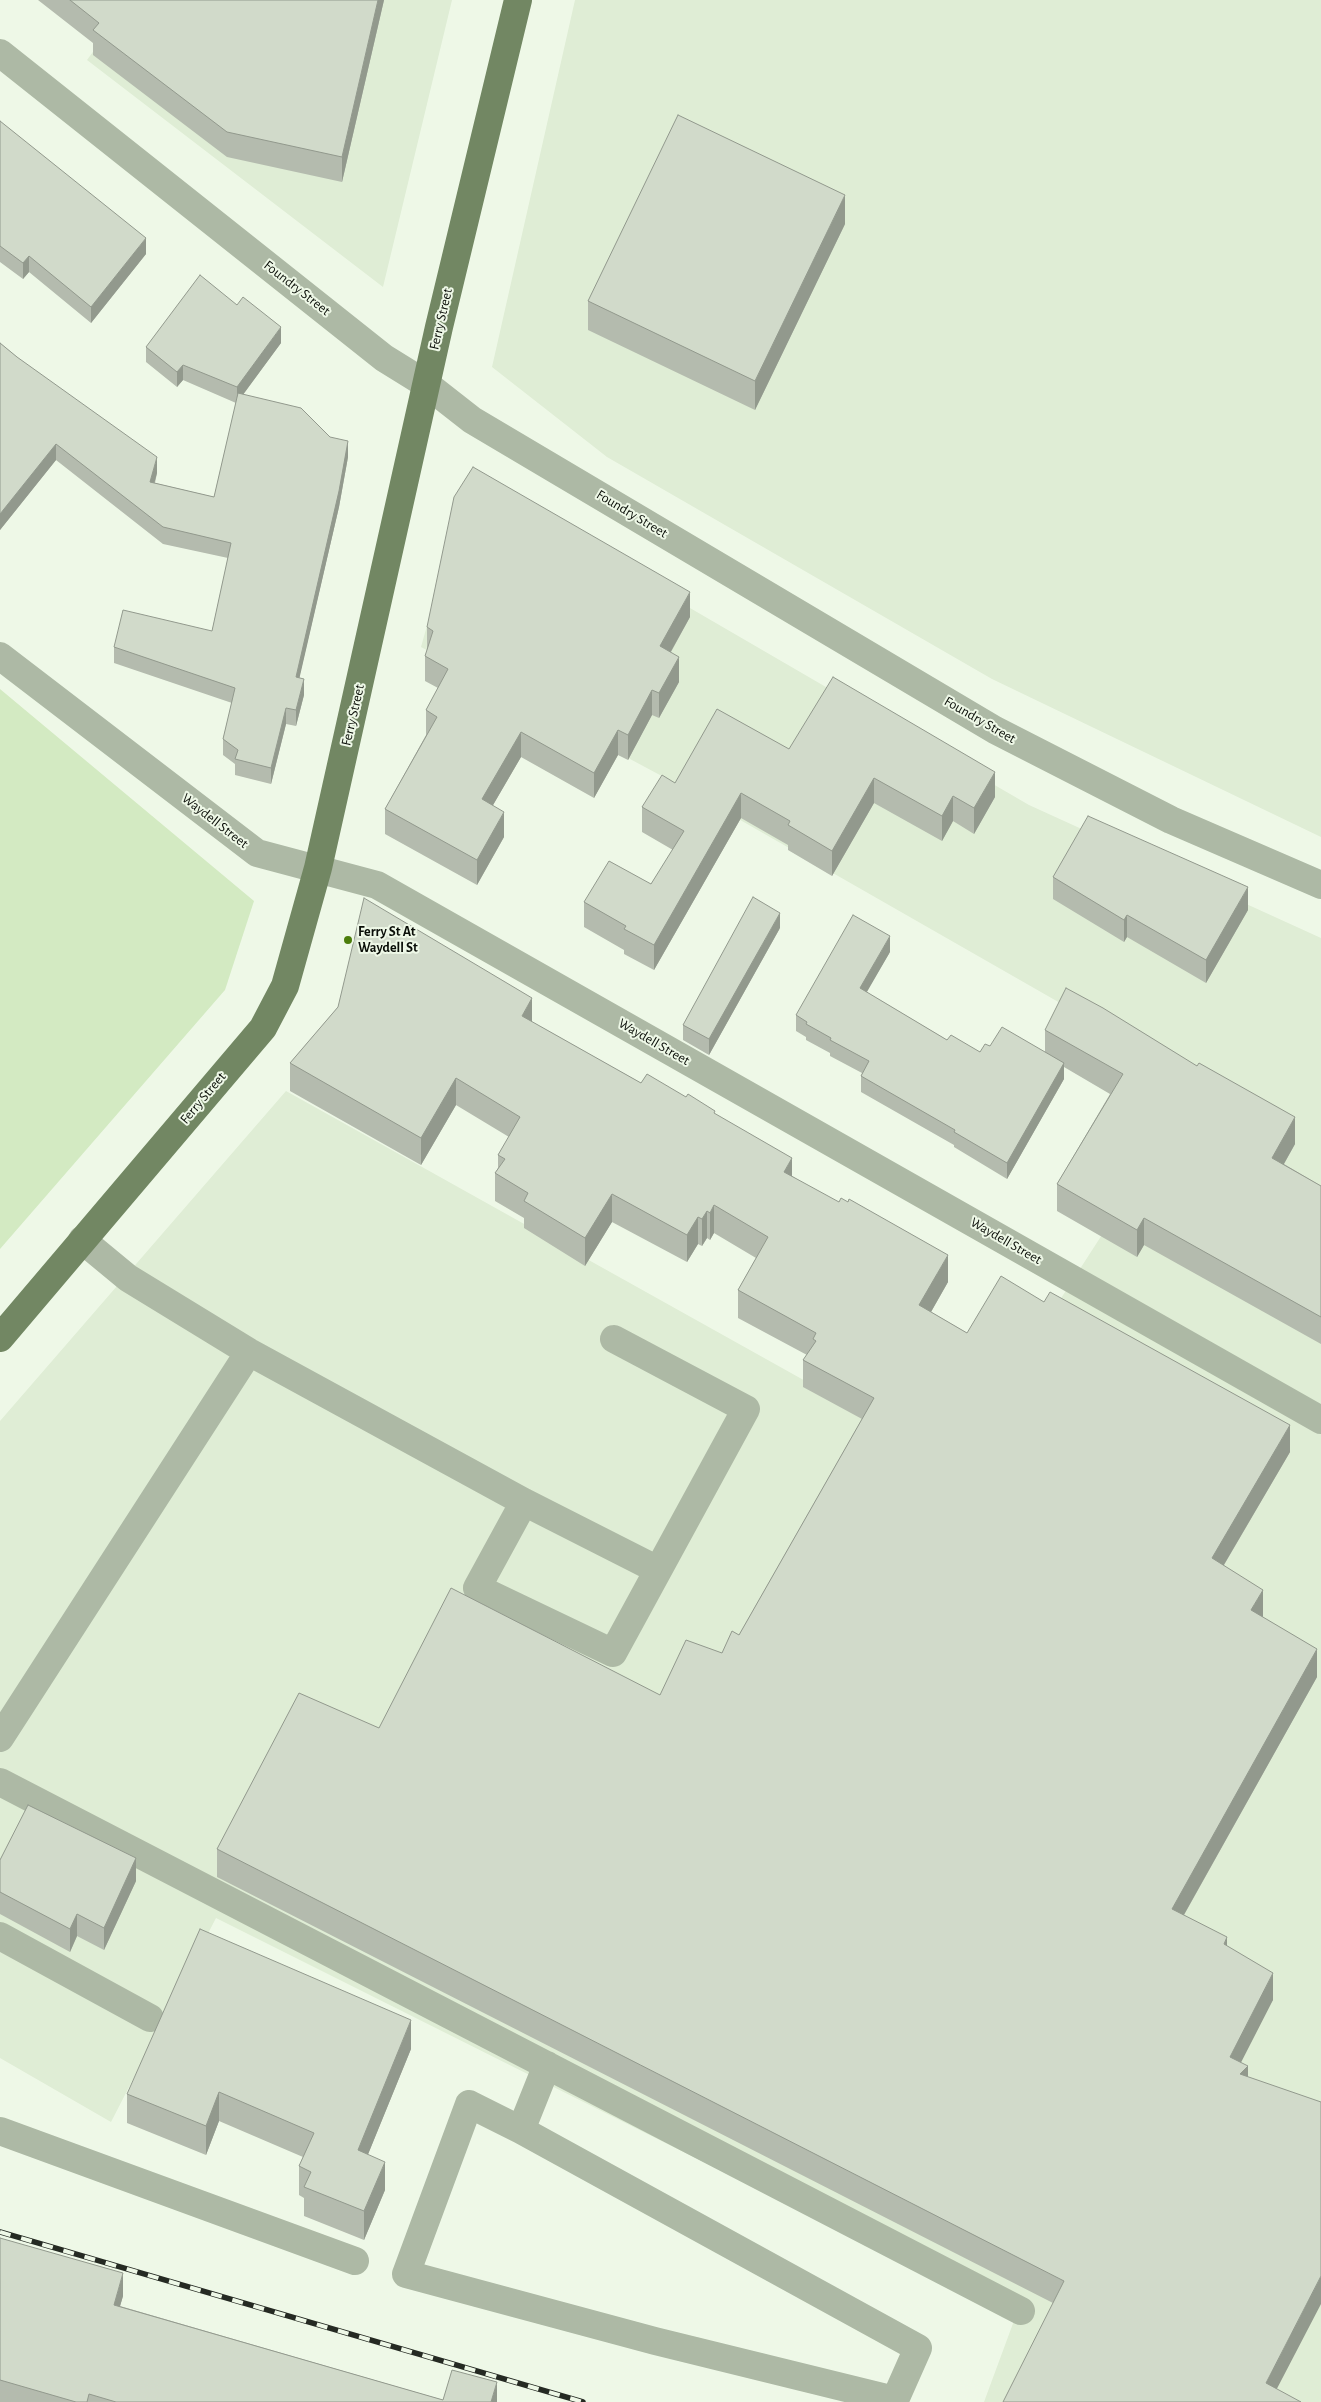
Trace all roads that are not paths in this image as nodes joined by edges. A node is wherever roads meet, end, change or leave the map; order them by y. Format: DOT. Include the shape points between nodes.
graph roads {
  1 [pos="518,0"];
  2 [pos="0,53"];
  3 [pos="426,384"];
  4 [pos="0,656"];
  5 [pos="318,868"];
  6 [pos="1321,885"];
  7 [pos="82,1240"];
  8 [pos="0,1338"];
  9 [pos="614,1339"];
  10 [pos="250,1352"];
  11 [pos="1321,1420"];
  12 [pos="524,1502"];
  13 [pos="658,1570"];
  14 [pos="0,1738"];
  15 [pos="0,1782"];
  16 [pos="0,1936"];
  17 [pos="150,2018"];
  18 [pos="547,2065"];
  19 [pos="521,2130"];
  20 [pos="0,2131"];
  21 [pos="355,2261"];
  22 [pos="1021,2311"];
  1 -- 3 [label="main road, Ferry Street"];
  2 -- 3 [label="street, Foundry Street" via="384,358"];
  3 -- 5 [label="main road, Ferry Street"];
  3 -- 6 [label="street, Foundry Street" via="472,420 995,730 1171,820"];
  4 -- 5 [label="street, Waydell Street" via="257,854"];
  5 -- 7 [label="main road, Ferry Street" via="286,986 263,1028"];
  5 -- 11 [label="street, Waydell Street" via="377,885"];
  7 -- 8 [label="main road, Ferry Street"];
  7 -- 10 [label="street" via="128,1278"];
  9 -- 13 [label="street" via="746,1409"];
  10 -- 12 [label="street"];
  10 -- 14 [label="street"];
  12 -- 13 [label="street"];
  12 -- 13 [label="street" via="476,1588 614,1653"];
  15 -- 18 [label="street"];
  16 -- 17 [label="street"];
  18 -- 19 [label="street"];
  18 -- 22 [label="street"];
  19 -- 19 [label="street" via="469,2104 406,2274 635,2336 895,2400 918,2348"];
  20 -- 21 [label="street"];
}
